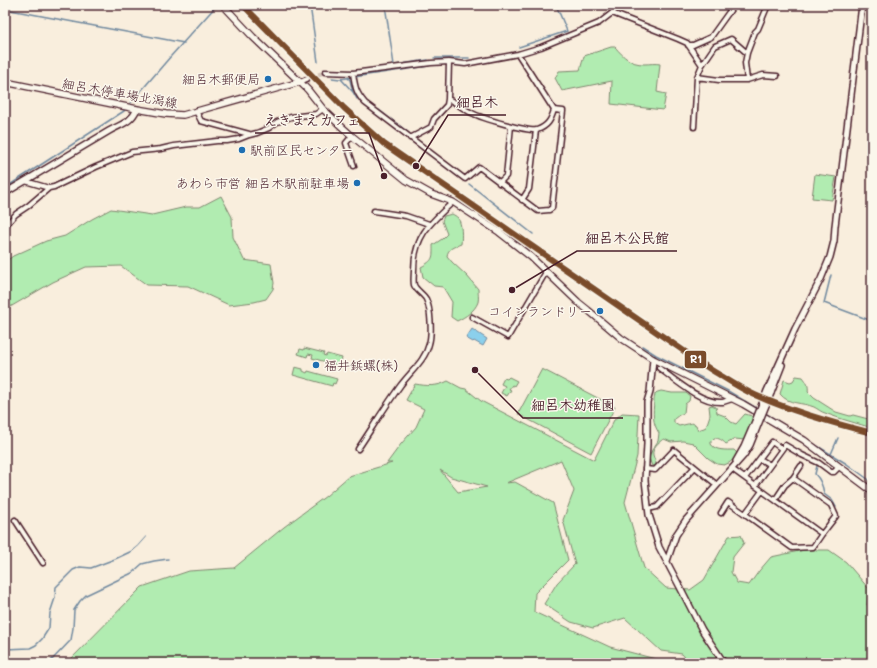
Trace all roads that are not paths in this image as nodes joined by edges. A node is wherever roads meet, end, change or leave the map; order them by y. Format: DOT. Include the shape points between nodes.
graph roads {
  1 [pos="223,5"];
  2 [pos="618,5"];
  3 [pos="734,5"];
  4 [pos="768,5"];
  5 [pos="862,5"];
  6 [pos="612,13"];
  7 [pos="711,37"];
  8 [pos="688,45"];
  9 [pos="716,46"];
  10 [pos="747,53"];
  11 [pos="518,54"];
  12 [pos="449,62"];
  13 [pos="702,65"];
  14 [pos="325,72"];
  15 [pos="353,73"];
  16 [pos="777,76"];
  17 [pos="697,77"];
  18 [pos="307,79"];
  19 [pos="747,80"];
  20 [pos="5,82"];
  21 [pos="300,82"];
  22 [pos="448,99"];
  23 [pos="137,109"];
  24 [pos="323,109"];
  25 [pos="554,110"];
  26 [pos="196,111"];
  27 [pos="512,126"];
  28 [pos="694,127"];
  29 [pos="536,130"];
  30 [pos="249,134"];
  31 [pos="352,136"];
  32 [pos="410,138"];
  33 [pos="354,166"];
  34 [pos="25,181"];
  35 [pos="499,183"];
  36 [pos="49,188"];
  37 [pos="5,193"];
  38 [pos="522,200"];
  39 [pos="453,202"];
  40 [pos="374,211"];
  41 [pos="429,224"];
  42 [pos="5,226"];
  43 [pos="546,272"];
  44 [pos="472,317"];
  45 [pos="653,359"];
  46 [pos="659,368"];
  47 [pos="678,371"];
  48 [pos="674,379"];
  49 [pos="732,399"];
  50 [pos="358,449"];
  51 [pos="782,449"];
  52 [pos="760,458"];
  53 [pos="695,466"];
  54 [pos="770,466"];
  55 [pos="802,466"];
  56 [pos="839,467"];
  57 [pos="645,469"];
  58 [pos="732,469"];
  59 [pos="745,478"];
  60 [pos="793,478"];
  61 [pos="717,485"];
  62 [pos="755,486"];
  63 [pos="762,491"];
  64 [pos="872,491"];
  65 [pos="775,500"];
  66 [pos="648,509"];
  67 [pos="721,513"];
  68 [pos="744,514"];
  69 [pos="15,520"];
  70 [pos="822,534"];
  71 [pos="667,561"];
  72 [pos="42,563"];
  73 [pos="724,663"];
  1 -- 21 [label="main road"];
  2 -- 6 [label="street"];
  3 -- 7 [label="street"];
  4 -- 10 [label="street"];
  5 -- 58 [label="street, bridge" via="830,257 795,329 758,420"];
  6 -- 8 [label="street" via="678,38"];
  6 -- 11 [label="street" via="599,23"];
  7 -- 8 [label="street"];
  7 -- 9 [label="street"];
  8 -- 13 [label="street"];
  9 -- 10 [label="street" via="731,39"];
  9 -- 13 [label="street"];
  10 -- 19 [label="street"];
  11 -- 12 [label="street" via="465,64"];
  11 -- 25 [label="street"];
  12 -- 15 [label="street"];
  12 -- 22 [label="street"];
  13 -- 17 [label="street"];
  14 -- 15 [label="street"];
  15 -- 32 [label="street" via="355,88 365,103"];
  16 -- 19 [label="street" via="763,75"];
  17 -- 19 [label="street"];
  17 -- 28 [label="street"];
  18 -- 21 [label="street"];
  20 -- 23 [label="main road, 細呂木停車場北潟線"];
  21 -- 24 [label="main road"];
  21 -- 26 [label="main road, 細呂木停車場北潟線"];
  22 -- 27 [label="street" via="472,113"];
  22 -- 32 [label="street" via="447,105 430,127"];
  23 -- 26 [label="main road, 細呂木停車場北潟線" via="183,115"];
  23 -- 34 [label="street" via="126,123 113,128"];
  24 -- 30 [label="street" via="316,114 291,117 257,133"];
  24 -- 31 [label="main road"];
  25 -- 29 [label="street" via="550,122"];
  25 -- 38 [label="street" via="563,111 552,208 538,211"];
  26 -- 30 [label="street" via="201,121"];
  27 -- 29 [label="street"];
  27 -- 35 [label="street" via="506,176"];
  29 -- 38 [label="street" via="529,189"];
  30 -- 36 [label="street" via="227,141 132,152"];
  31 -- 33 [label="street" via="346,143"];
  31 -- 39 [label="main road" via="406,180 431,194"];
  32 -- 35 [label="street" via="465,179 479,168"];
  34 -- 36 [label="street"];
  34 -- 37 [label="street"];
  35 -- 38 [label="street"];
  36 -- 42 [label="street"];
  39 -- 41 [label="street"];
  39 -- 43 [label="main road" via="499,232"];
  40 -- 41 [label="street" via="406,216"];
  41 -- 50 [label="street" via="421,236 414,259 414,285 427,303 429,344 426,353 400,386"];
  43 -- 44 [label="street" via="508,337"];
  43 -- 45 [label="main road" via="621,338"];
  45 -- 47 [label="main road"];
  45 -- 57 [label="street" via="647,402"];
  46 -- 48 [label="street"];
  47 -- 48 [label="street"];
  47 -- 49 [label="main road"];
  48 -- 49 [label="street" via="701,397 719,402"];
  49 -- 56 [label="main road" via="804,440"];
  51 -- 52 [label="street" via="772,442"];
  51 -- 54 [label="street"];
  51 -- 56 [label="street" via="785,445 819,462 831,472"];
  52 -- 54 [label="street"];
  52 -- 59 [label="street"];
  53 -- 57 [label="street" via="674,450 655,470"];
  53 -- 61 [label="street"];
  53 -- 66 [label="street" via="657,507"];
  54 -- 62 [label="street"];
  55 -- 60 [label="street"];
  56 -- 64 [label="main road"];
  57 -- 66 [label="street"];
  58 -- 59 [label="street"];
  58 -- 61 [label="street"];
  59 -- 62 [label="street"];
  60 -- 65 [label="street"];
  60 -- 70 [label="street" via="831,505 836,516"];
  61 -- 71 [label="street" via="676,535"];
  62 -- 63 [label="street"];
  63 -- 65 [label="street"];
  63 -- 68 [label="street"];
  65 -- 70 [label="street"];
  66 -- 71 [label="street" via="659,547"];
  67 -- 68 [label="street" via="728,502"];
  68 -- 70 [label="street" via="792,548 813,547"];
  69 -- 72 [label="street"];
  71 -- 73 [label="street" via="702,630"];
}
